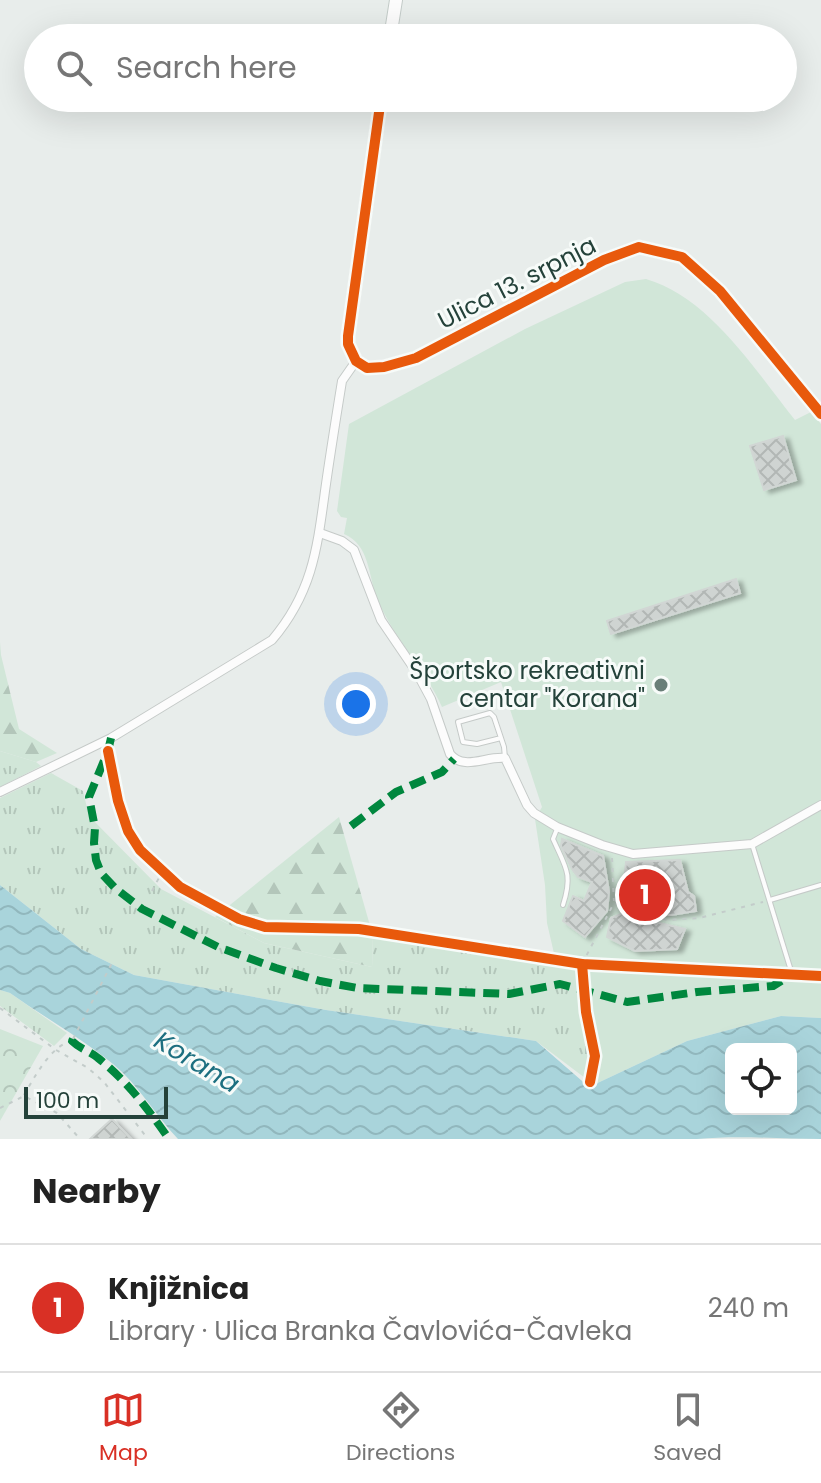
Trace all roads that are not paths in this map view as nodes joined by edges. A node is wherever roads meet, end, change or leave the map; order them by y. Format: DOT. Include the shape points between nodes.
graph roads {
  1 [pos="396,0"];
  2 [pos="392,24"];
  3 [pos="379,112"];
  4 [pos="356,361"];
  5 [pos="821,414"];
  6 [pos="320,533"];
  7 [pos="501,738"];
  8 [pos="505,758"];
  9 [pos="0,792"];
  10 [pos="821,805"];
  11 [pos="557,827"];
  12 [pos="752,844"];
  13 [pos="821,885"];
  14 [pos="769,900"];
  15 [pos="563,905"];
  16 [pos="792,974"];
  1 -- 2 [label="street"];
  3 -- 4 [label="street" via="348,336"];
  4 -- 5 [label="street, Ulica 13. srpnja" via="375,369 416,358 639,247 682,257 720,291"];
  4 -- 6 [label="street" via="342,381"];
  6 -- 8 [label="street" via="354,550 381,620 431,699 454,759 462,763"];
  6 -- 9 [label="street" via="304,592 272,640 111,738"];
  7 -- 7 [label="lane" via="490,713 458,722 463,742"];
  7 -- 8 [label="lane"];
  8 -- 11 [label="street" via="527,805"];
  10 -- 12 [label="street"];
  11 -- 12 [label="street" via="633,854"];
  11 -- 15 [label="lane" via="553,839 570,884"];
  12 -- 14 [label="lane"];
  13 -- 14 [label="lane"];
  14 -- 16 [label="lane"];
}
